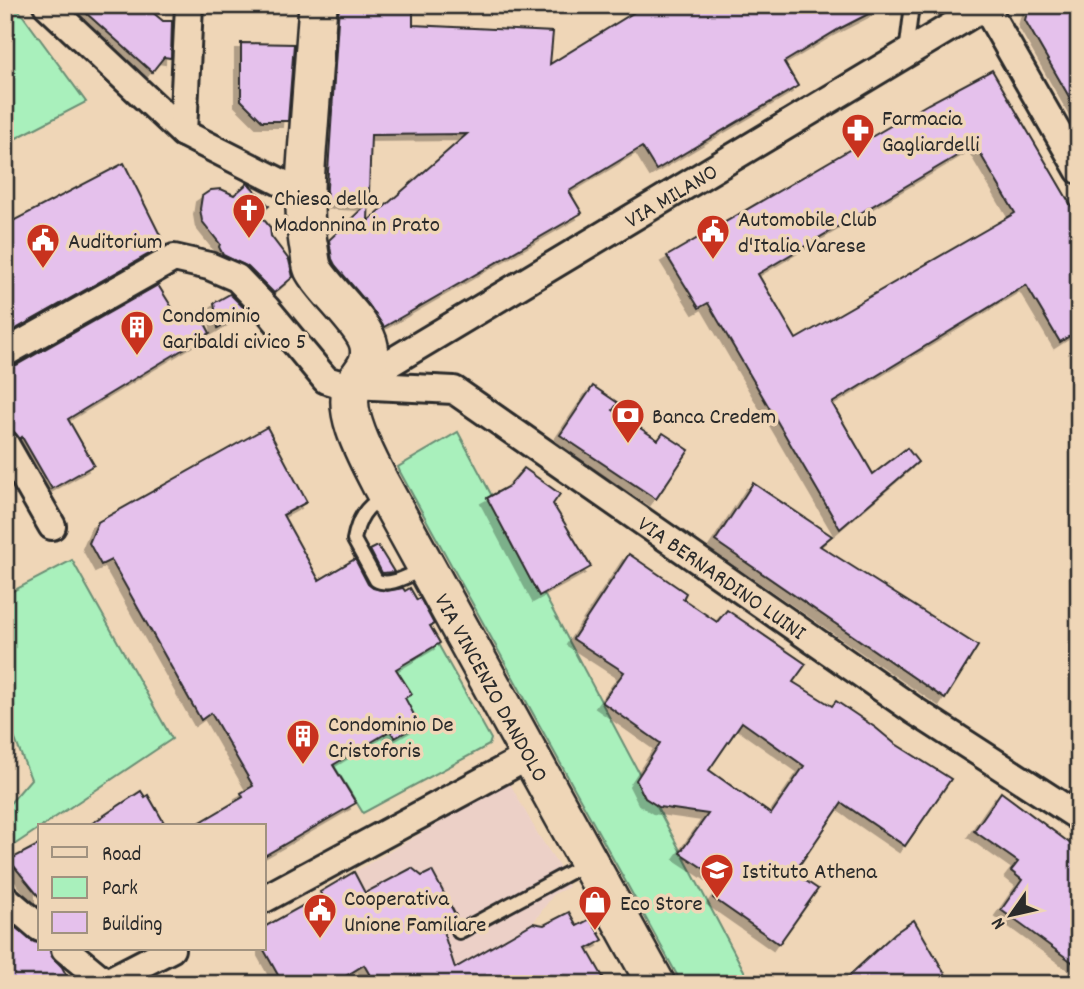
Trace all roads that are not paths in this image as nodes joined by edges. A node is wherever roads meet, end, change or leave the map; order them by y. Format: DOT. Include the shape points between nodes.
graph roads {
  1 [pos="47,5"];
  2 [pos="189,5"];
  3 [pos="318,5"];
  4 [pos="912,5"];
  5 [pos="986,6"];
  6 [pos="906,54"];
  7 [pos="183,133"];
  8 [pos="1079,170"];
  9 [pos="304,194"];
  10 [pos="5,353"];
  11 [pos="353,384"];
  12 [pos="5,444"];
  13 [pos="387,495"];
  14 [pos="52,526"];
  15 [pos="427,568"];
  16 [pos="529,754"];
  17 [pos="1079,817"];
  18 [pos="589,862"];
  19 [pos="5,898"];
  20 [pos="266,898"];
  21 [pos="38,926"];
  22 [pos="459,932"];
  23 [pos="66,950"];
  24 [pos="169,950"];
  25 [pos="104,983"];
  26 [pos="656,984"];
  1 -- 7 [label="street"];
  2 -- 7 [label="street"];
  3 -- 9 [label="street"];
  4 -- 6 [label="lane"];
  5 -- 6 [label="street, VIA MILANO"];
  5 -- 8 [label="street"];
  6 -- 11 [label="street, VIA MILANO"];
  7 -- 9 [label="street"];
  9 -- 11 [label="street" via="313,268 369,344 368,363"];
  10 -- 11 [label="street, VIA BERNARDINO LUINI" via="174,258 237,278 326,380"];
  11 -- 13 [label="street, VIA VINCENZO DANDOLO" via="349,411"];
  11 -- 17 [label="street, VIA BERNARDINO LUINI" via="454,390 915,711"];
  12 -- 14 [label="street"];
  13 -- 15 [label="street, VIA VINCENZO DANDOLO"];
  13 -- 15 [label="lane" via="369,505 358,521 354,540 382,584"];
  15 -- 16 [label="street, VIA VINCENZO DANDOLO"];
  16 -- 18 [label="street, VIA VINCENZO DANDOLO"];
  16 -- 20 [label="street"];
  18 -- 22 [label="lane"];
  18 -- 26 [label="street, VIA VINCENZO DANDOLO"];
  19 -- 21 [label="street"];
  23 -- 25 [label="street"];
  24 -- 25 [label="street"];
}
